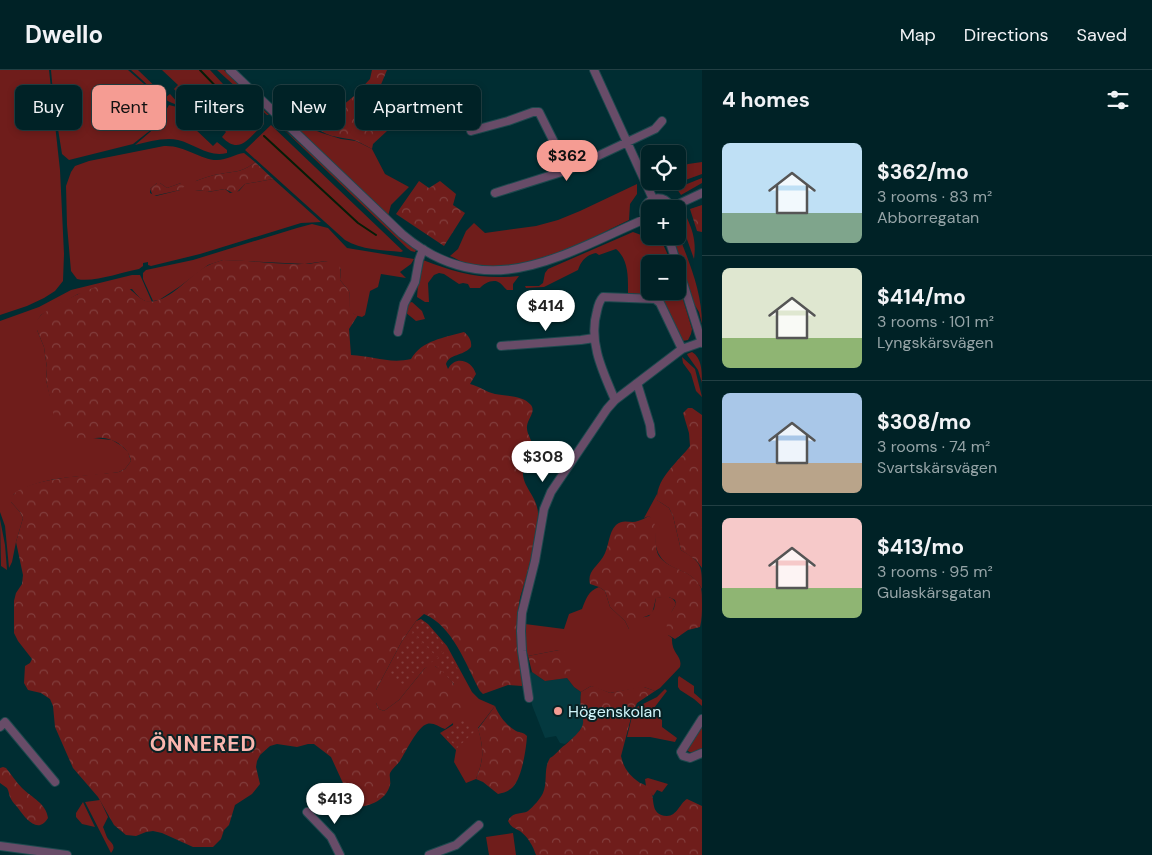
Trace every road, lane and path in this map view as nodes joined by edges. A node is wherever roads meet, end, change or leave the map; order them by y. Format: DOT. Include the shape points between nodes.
graph roads {
  1 [pos="230,70"];
  2 [pos="594,70"];
  3 [pos="662,121"];
  4 [pos="471,132"];
  5 [pos="627,142"];
  6 [pos="568,170"];
  7 [pos="495,193"];
  8 [pos="702,194"];
  9 [pos="653,199"];
  10 [pos="665,200"];
  11 [pos="686,201"];
  12 [pos="641,225"];
  13 [pos="423,249"];
  14 [pos="686,293"];
  15 [pos="398,332"];
  16 [pos="594,338"];
  17 [pos="702,343"];
  18 [pos="501,346"];
  19 [pos="682,349"];
  20 [pos="637,383"];
  21 [pos="615,400"];
  22 [pos="651,434"];
  23 [pos="529,698"];
  24 [pos="702,718"];
  25 [pos="0,727"];
  26 [pos="702,753"];
  27 [pos="55,782"];
  28 [pos="307,812"];
  29 [pos="479,826"];
  30 [pos="0,846"];
  31 [pos="67,855"];
  32 [pos="340,855"];
  33 [pos="430,855"];
  1 -- 13 [label="street" via="394,226"];
  2 -- 5 [label="street"];
  3 -- 5 [label="street" via="655,129"];
  4 -- 6 [label="street" via="539,112"];
  5 -- 6 [label="street"];
  5 -- 9 [label="street"];
  6 -- 7 [label="street"];
  8 -- 11 [label="street"];
  9 -- 10 [label="street"];
  12 -- 13 [label="street" via="523,268 474,268"];
  13 -- 15 [label="street"];
  14 -- 17 [label="street"];
  16 -- 18 [label="street"];
  16 -- 19 [label="street" via="595,317 603,297 650,298 660,304"];
  16 -- 21 [label="street"];
  17 -- 19 [label="street"];
  19 -- 20 [label="street"];
  20 -- 21 [label="street"];
  20 -- 22 [label="street"];
  21 -- 23 [label="street" via="551,492 544,509 522,613 522,651"];
  24 -- 26 [label="street" via="681,752 682,756 690,758"];
  25 -- 27 [label="street" via="5,722"];
  28 -- 32 [label="street" via="331,837"];
  29 -- 33 [label="street" via="456,845"];
  30 -- 31 [label="street"];
}
